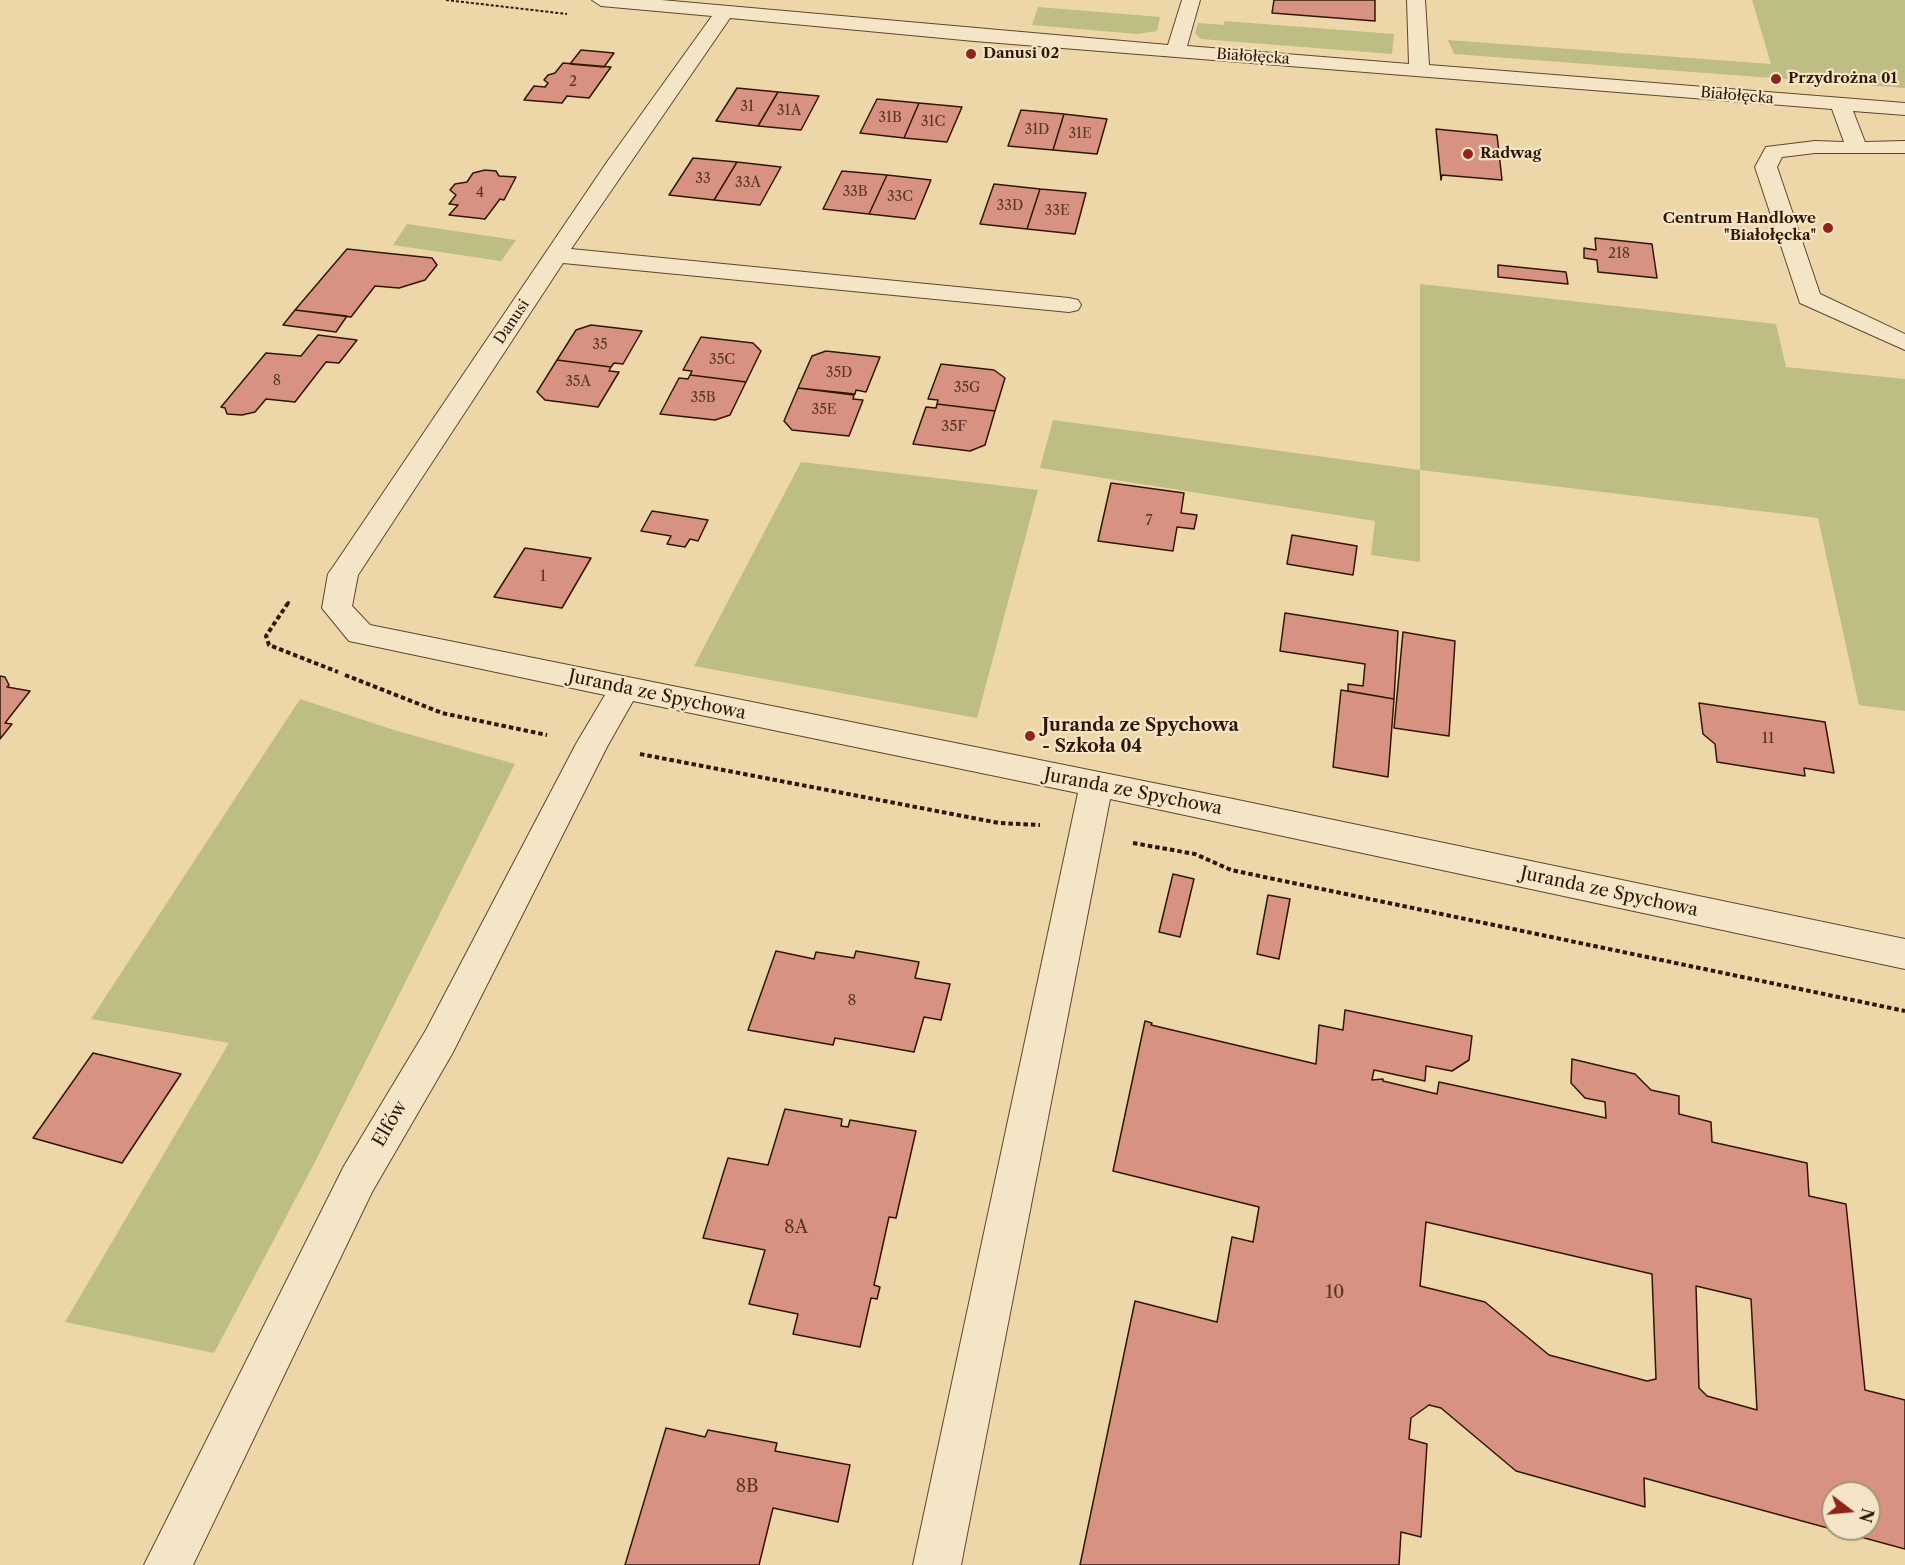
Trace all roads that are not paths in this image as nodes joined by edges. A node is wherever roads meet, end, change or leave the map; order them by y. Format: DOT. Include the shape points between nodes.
graph roads {
  1 [pos="601,0"];
  2 [pos="1191,0"];
  3 [pos="1416,0"];
  4 [pos="743,10"];
  5 [pos="1176,51"];
  6 [pos="1419,70"];
  7 [pos="1840,104"];
  8 [pos="1905,109"];
  9 [pos="1905,147"];
  10 [pos="1857,149"];
  11 [pos="557,255"];
  12 [pos="1069,305"];
  13 [pos="1905,343"];
  14 [pos="360,634"];
  15 [pos="624,689"];
  16 [pos="1096,785"];
  17 [pos="1905,954"];
  18 [pos="168,1565"];
  19 [pos="937,1565"];
  1 -- 4 [label="street, Białołęcka"];
  2 -- 5 [label="street"];
  3 -- 6 [label="street"];
  4 -- 5 [label="street, Białołęcka"];
  4 -- 11 [label="street, Danusi"];
  5 -- 6 [label="street, Białołęcka"];
  6 -- 7 [label="street, Białołęcka"];
  7 -- 8 [label="street, Białołęcka"];
  7 -- 10 [label="street"];
  9 -- 10 [label="street"];
  10 -- 13 [label="street" via="1815,147 1774,152 1766,167 1809,298"];
  11 -- 12 [label="street"];
  11 -- 14 [label="street, Danusi" via="342,574 337,608"];
  14 -- 15 [label="street, Juranda ze Spychowa"];
  15 -- 16 [label="street, Juranda ze Spychowa"];
  15 -- 18 [label="street, Elfów" via="439,1042 358,1179"];
  16 -- 17 [label="street, Juranda ze Spychowa"];
  16 -- 19 [label="street"];
}
